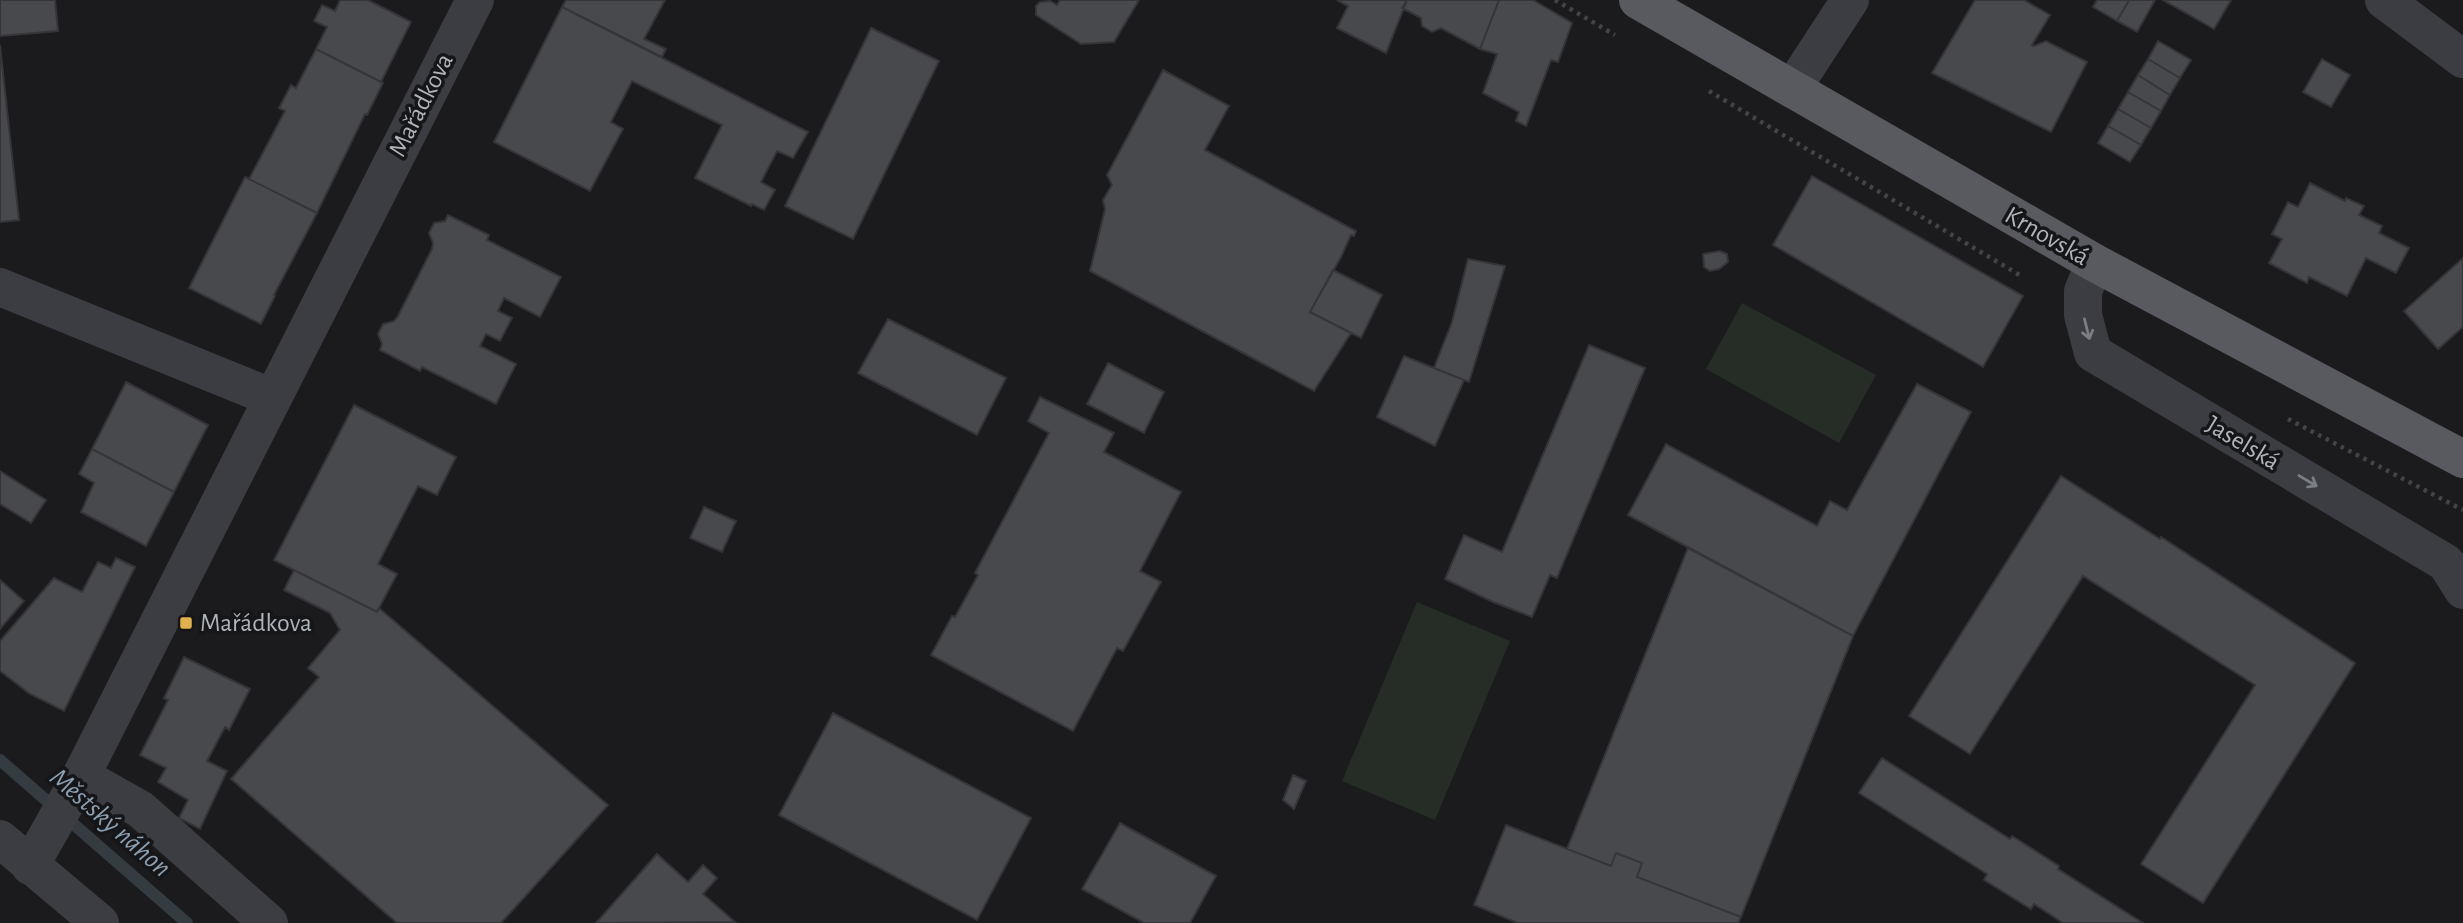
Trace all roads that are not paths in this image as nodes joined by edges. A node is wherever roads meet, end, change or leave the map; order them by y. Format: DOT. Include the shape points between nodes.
graph roads {
  1 [pos="475,0"];
  2 [pos="1638,0"];
  3 [pos="1850,0"];
  4 [pos="2384,0"];
  5 [pos="2463,59"];
  6 [pos="1792,89"];
  7 [pos="2095,263"];
  8 [pos="0,287"];
  9 [pos="273,398"];
  10 [pos="2463,459"];
  11 [pos="2463,590"];
  12 [pos="77,783"];
  13 [pos="0,839"];
  14 [pos="30,866"];
  15 [pos="100,923"];
  16 [pos="270,923"];
  1 -- 9 [label="street, Mařádkova"];
  2 -- 6 [label="main road, Krnovská"];
  3 -- 6 [label="street"];
  4 -- 5 [label="street"];
  6 -- 7 [label="main road, Krnovská"];
  7 -- 10 [label="main road, Krnovská"];
  7 -- 11 [label="street, Jaselská, one-way" via="2082,291 2093,353 2446,563"];
  8 -- 9 [label="street"];
  9 -- 12 [label="street, Mařádkova"];
  12 -- 14 [label="street, Mařádkova"];
  12 -- 16 [label="street" via="141,809"];
  13 -- 14 [label="street"];
  14 -- 15 [label="street"];
}
